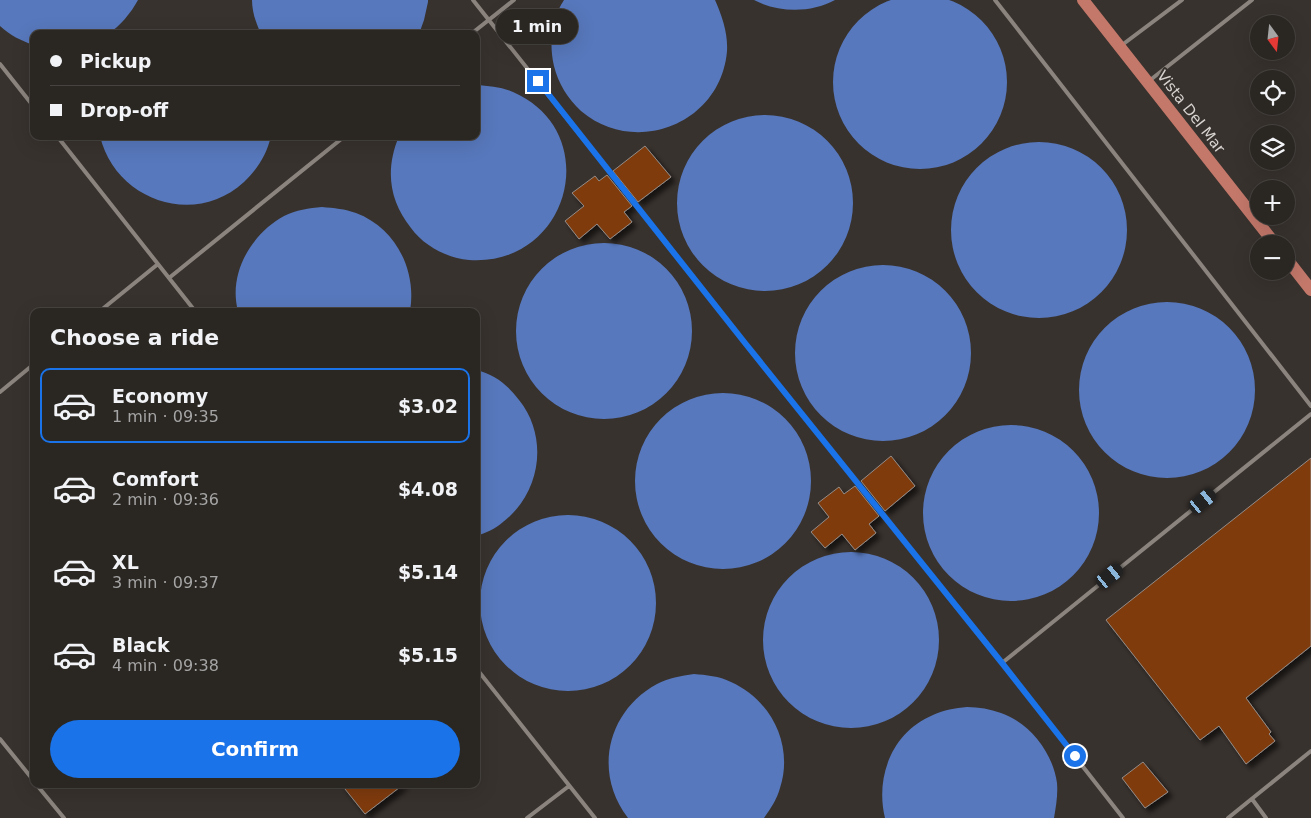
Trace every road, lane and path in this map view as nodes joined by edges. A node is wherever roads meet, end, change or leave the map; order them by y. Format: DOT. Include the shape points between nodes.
graph roads {
  1 [pos="474,0"];
  2 [pos="514,0"];
  3 [pos="995,0"];
  4 [pos="1083,0"];
  5 [pos="1182,0"];
  6 [pos="1252,0"];
  7 [pos="489,20"];
  8 [pos="476,30"];
  9 [pos="1120,47"];
  10 [pos="0,64"];
  11 [pos="1147,83"];
  12 [pos="30,102"];
  13 [pos="60,140"];
  14 [pos="340,140"];
  15 [pos="1268,235"];
  16 [pos="158,264"];
  17 [pos="1295,270"];
  18 [pos="169,278"];
  19 [pos="1311,290"];
  20 [pos="104,308"];
  21 [pos="193,308"];
  22 [pos="30,367"];
  23 [pos="0,392"];
  24 [pos="1311,406"];
  25 [pos="1311,414"];
  26 [pos="1002,663"];
  27 [pos="480,673"];
  28 [pos="0,739"];
  29 [pos="1311,751"];
  30 [pos="30,776"];
  31 [pos="569,786"];
  32 [pos="40,788"];
  33 [pos="1252,799"];
  34 [pos="64,818"];
  35 [pos="527,818"];
  36 [pos="595,818"];
  37 [pos="1123,818"];
  38 [pos="1228,818"];
  39 [pos="1266,818"];
  1 -- 7 [label="lane"];
  2 -- 7 [label="lane"];
  3 -- 24 [label="lane"];
  4 -- 9 [label="main road, Vista Del Mar"];
  5 -- 9 [label="lane"];
  6 -- 11 [label="lane"];
  7 -- 8 [label="lane"];
  7 -- 26 [label="lane"];
  9 -- 11 [label="main road, Vista Del Mar"];
  10 -- 12 [label="lane"];
  11 -- 15 [label="main road, Vista Del Mar"];
  13 -- 16 [label="lane"];
  14 -- 18 [label="lane"];
  16 -- 18 [label="lane"];
  16 -- 20 [label="lane"];
  17 -- 19 [label="main road"];
  18 -- 21 [label="lane"];
  22 -- 23 [label="lane"];
  25 -- 26 [label="lane"];
  26 -- 37 [label="lane"];
  27 -- 31 [label="lane"];
  28 -- 30 [label="lane"];
  29 -- 33 [label="lane"];
  31 -- 35 [label="lane"];
  31 -- 36 [label="lane"];
  32 -- 34 [label="lane"];
  33 -- 38 [label="lane"];
  33 -- 39 [label="lane"];
}
